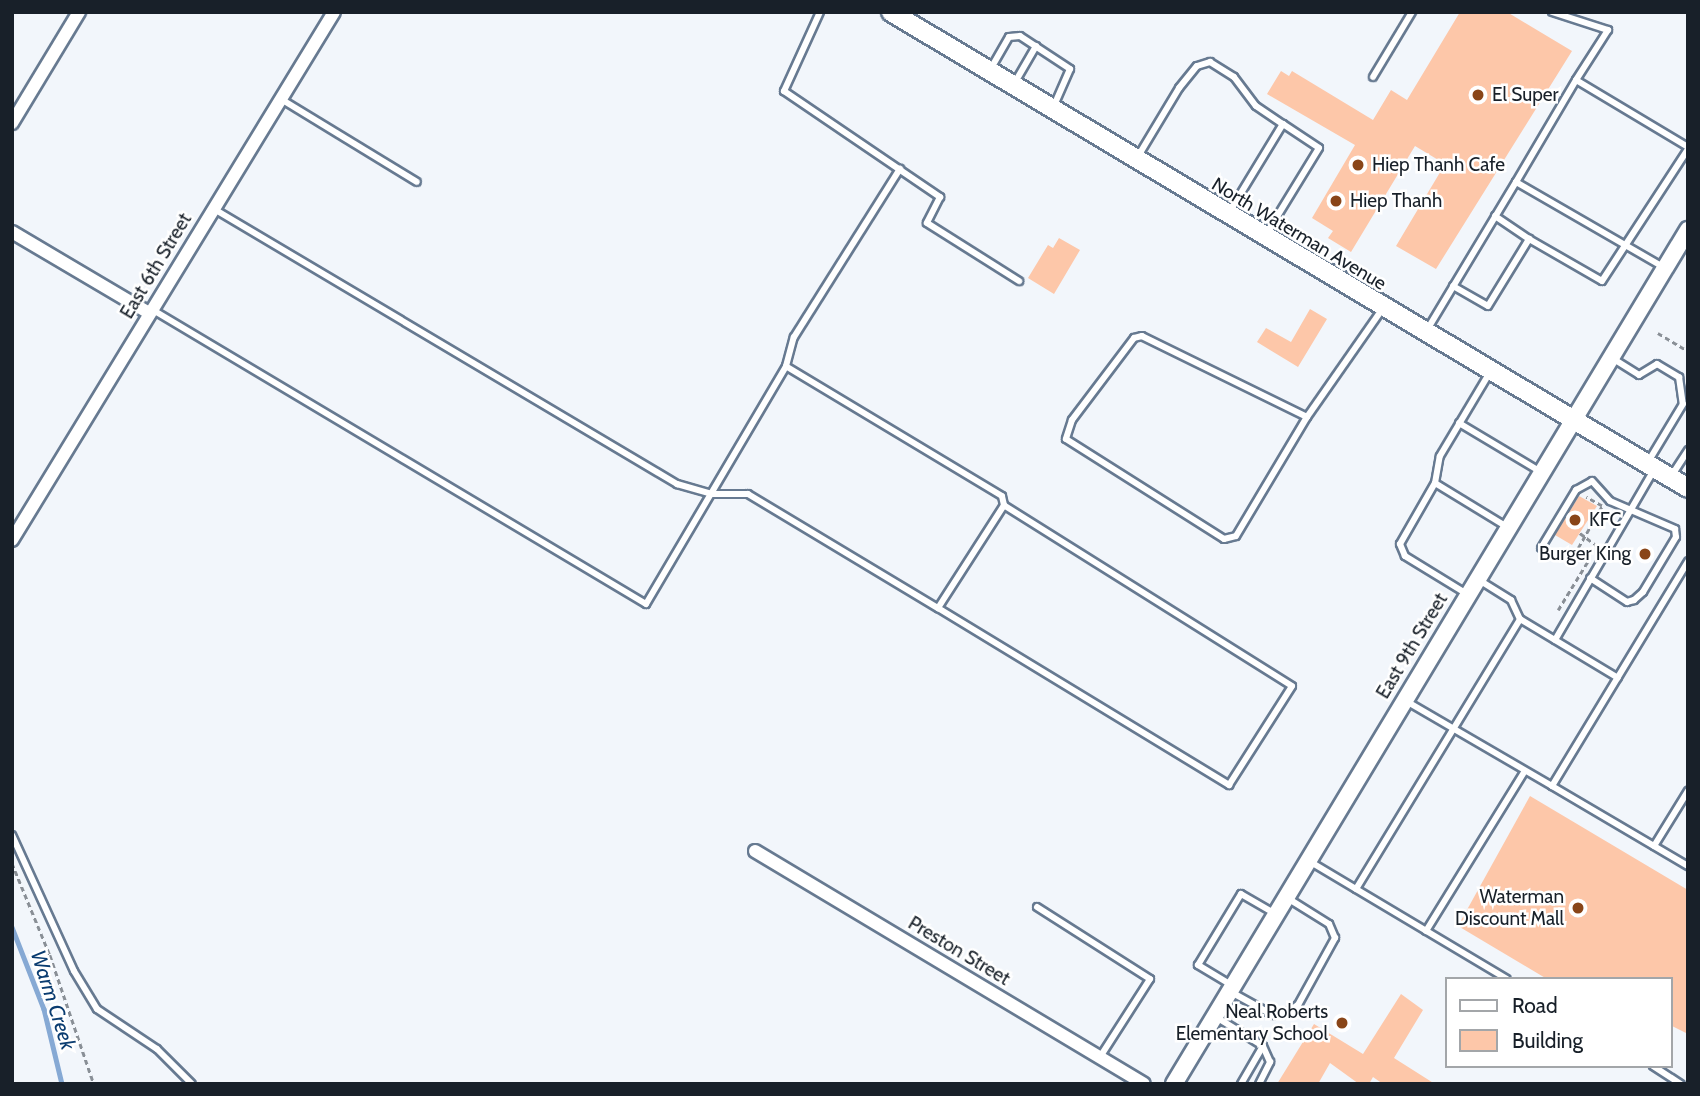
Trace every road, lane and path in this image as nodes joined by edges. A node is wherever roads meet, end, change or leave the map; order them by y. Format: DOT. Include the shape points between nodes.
graph roads {
  1 [pos="79,12"];
  2 [pos="334,12"];
  3 [pos="820,12"];
  4 [pos="891,12"];
  5 [pos="1412,12"];
  6 [pos="1552,12"];
  7 [pos="1036,46"];
  8 [pos="989,71"];
  9 [pos="1373,77"];
  10 [pos="1576,80"];
  11 [pos="1013,86"];
  12 [pos="281,99"];
  13 [pos="1052,109"];
  14 [pos="12,123"];
  15 [pos="1283,124"];
  16 [pos="1688,148"];
  17 [pos="1136,160"];
  18 [pos="900,169"];
  19 [pos="417,182"];
  20 [pos="1516,182"];
  21 [pos="213,209"];
  22 [pos="1227,215"];
  23 [pos="1495,216"];
  24 [pos="1688,230"];
  25 [pos="12,232"];
  26 [pos="1264,238"];
  27 [pos="1529,239"];
  28 [pos="1626,245"];
  29 [pos="1665,268"];
  30 [pos="1019,281"];
  31 [pos="1453,286"];
  32 [pos="1383,308"];
  33 [pos="150,311"];
  34 [pos="1425,333"];
  35 [pos="1658,333"];
  36 [pos="1688,351"];
  37 [pos="1610,357"];
  38 [pos="786,366"];
  39 [pos="1490,372"];
  40 [pos="1307,417"];
  41 [pos="1572,420"];
  42 [pos="1459,423"];
  43 [pos="1688,450"];
  44 [pos="1658,470"];
  45 [pos="1541,472"];
  46 [pos="1435,483"];
  47 [pos="1688,488"];
  48 [pos="1576,491"];
  49 [pos="712,494"];
  50 [pos="1004,505"];
  51 [pos="1629,512"];
  52 [pos="1507,527"];
  53 [pos="1580,533"];
  54 [pos="1585,536"];
  55 [pos="12,540"];
  56 [pos="1541,548"];
  57 [pos="1577,548"];
  58 [pos="1688,561"];
  59 [pos="1590,578"];
  60 [pos="1476,579"];
  61 [pos="1467,594"];
  62 [pos="938,608"];
  63 [pos="1558,610"];
  64 [pos="1520,619"];
  65 [pos="1555,640"];
  66 [pos="1618,678"];
  67 [pos="1404,699"];
  68 [pos="1454,729"];
  69 [pos="1525,771"];
  70 [pos="1552,786"];
  71 [pos="1688,790"];
  72 [pos="12,835"];
  73 [pos="1654,846"];
  74 [pos="755,851"];
  75 [pos="1308,860"];
  76 [pos="12,863"];
  77 [pos="1688,866"];
  78 [pos="1356,889"];
  79 [pos="1286,897"];
  80 [pos="1037,907"];
  81 [pos="1275,914"];
  82 [pos="1426,931"];
  83 [pos="1504,977"];
  84 [pos="1231,988"];
  85 [pos="1214,1016"];
  86 [pos="1263,1046"];
  87 [pos="1100,1057"];
  88 [pos="1656,1068"];
  89 [pos="94,1084"];
  90 [pos="192,1084"];
  91 [pos="1144,1084"];
  92 [pos="1174,1084"];
  93 [pos="1241,1084"];
  94 [pos="1259,1084"];
  95 [pos="1681,1084"];
  1 -- 14 [label="street"];
  2 -- 12 [label="street, East 6th Street"];
  3 -- 18 [label="lane" via="784,91"];
  4 -- 8 [label="main road, North Waterman Avenue"];
  5 -- 9 [label="lane"];
  6 -- 10 [label="lane" via="1608,30"];
  7 -- 8 [label="lane" via="1020,36 1009,37"];
  7 -- 11 [label="lane"];
  7 -- 13 [label="lane" via="1070,69"];
  8 -- 11 [label="main road, North Waterman Avenue"];
  10 -- 16 [label="lane"];
  10 -- 20 [label="lane"];
  11 -- 13 [label="main road, North Waterman Avenue"];
  12 -- 19 [label="lane"];
  12 -- 21 [label="street, East 6th Street"];
  13 -- 17 [label="main road, North Waterman Avenue"];
  15 -- 17 [label="lane" via="1256,106 1234,77 1210,62 1196,66 1180,87"];
  15 -- 22 [label="lane"];
  15 -- 26 [label="lane" via="1319,148"];
  16 -- 28 [label="lane"];
  17 -- 22 [label="main road, North Waterman Avenue"];
  18 -- 30 [label="lane" via="940,197 927,223"];
  18 -- 38 [label="lane" via="794,337"];
  20 -- 23 [label="lane"];
  20 -- 28 [label="lane"];
  21 -- 33 [label="street, East 6th Street"];
  21 -- 49 [label="lane" via="677,484"];
  22 -- 26 [label="main road, North Waterman Avenue"];
  23 -- 27 [label="lane"];
  23 -- 31 [label="lane"];
  24 -- 29 [label="street, East 9th Street"];
  25 -- 33 [label="street"];
  26 -- 32 [label="main road, North Waterman Avenue"];
  27 -- 28 [label="lane" via="1602,281"];
  27 -- 31 [label="lane" via="1488,306"];
  28 -- 29 [label="lane"];
  29 -- 37 [label="street, East 9th Street"];
  31 -- 34 [label="lane"];
  32 -- 34 [label="main road, North Waterman Avenue"];
  32 -- 40 [label="lane"];
  33 -- 49 [label="lane" via="646,604"];
  33 -- 55 [label="street, East 6th Street"];
  34 -- 39 [label="main road, North Waterman Avenue"];
  35 -- 36 [label="path"];
  37 -- 41 [label="street, East 9th Street"];
  37 -- 44 [label="lane" via="1639,374 1657,364 1679,377 1683,404"];
  38 -- 49 [label="lane"];
  38 -- 50 [label="lane" via="981,479 1002,496"];
  39 -- 41 [label="main road, North Waterman Avenue"];
  39 -- 42 [label="lane"];
  40 -- 40 [label="lane" via="1236,536 1224,539 1066,439 1072,420 1134,338 1142,336"];
  41 -- 44 [label="main road, North Waterman Avenue"];
  41 -- 45 [label="street, East 9th Street"];
  42 -- 45 [label="lane"];
  42 -- 46 [label="lane" via="1440,456"];
  43 -- 44 [label="lane"];
  44 -- 47 [label="main road, North Waterman Avenue"];
  44 -- 51 [label="lane"];
  45 -- 52 [label="street, East 9th Street"];
  46 -- 52 [label="lane"];
  46 -- 61 [label="lane" via="1399,544 1405,556"];
  48 -- 51 [label="lane" via="1592,481"];
  48 -- 54 [label="path" via="1602,506"];
  48 -- 56 [label="lane"];
  49 -- 62 [label="lane" via="748,494"];
  50 -- 62 [label="lane"];
  50 -- 62 [label="lane" via="1292,686 1229,785"];
  51 -- 59 [label="lane"];
  51 -- 59 [label="lane" via="1666,521 1676,537 1634,600 1627,602"];
  52 -- 60 [label="street, East 9th Street"];
  53 -- 54 [label="path"];
  54 -- 57 [label="path"];
  54 -- 63 [label="path" via="1598,544"];
  58 -- 66 [label="lane"];
  59 -- 65 [label="lane"];
  60 -- 61 [label="street, East 9th Street"];
  60 -- 64 [label="lane" via="1511,600"];
  61 -- 67 [label="street, East 9th Street"];
  64 -- 65 [label="lane"];
  64 -- 68 [label="lane"];
  65 -- 66 [label="lane"];
  66 -- 70 [label="lane"];
  67 -- 68 [label="lane"];
  67 -- 75 [label="street, East 9th Street"];
  68 -- 69 [label="lane"];
  68 -- 78 [label="lane"];
  69 -- 70 [label="lane"];
  69 -- 82 [label="lane"];
  70 -- 73 [label="lane"];
  71 -- 73 [label="lane"];
  72 -- 90 [label="lane" via="74,971 97,1009 157,1049"];
  73 -- 77 [label="lane"];
  74 -- 87 [label="street, Preston Street"];
  75 -- 78 [label="lane"];
  75 -- 79 [label="street, East 9th Street"];
  76 -- 89 [label="path" via="50,955"];
  78 -- 82 [label="lane"];
  79 -- 81 [label="street, East 9th Street"];
  79 -- 84 [label="lane" via="1332,928 1335,943 1298,1005 1285,1014 1268,1013"];
  80 -- 87 [label="lane" via="1150,979"];
  81 -- 84 [label="street, East 9th Street"];
  81 -- 84 [label="lane" via="1241,894 1198,965"];
  82 -- 83 [label="lane"];
  84 -- 85 [label="street, East 9th Street"];
  85 -- 86 [label="lane"];
  85 -- 92 [label="street, East 9th Street"];
  86 -- 93 [label="lane"];
  86 -- 94 [label="lane" via="1270,1062"];
  87 -- 91 [label="street, Preston Street"];
  88 -- 95 [label="lane"];
}
